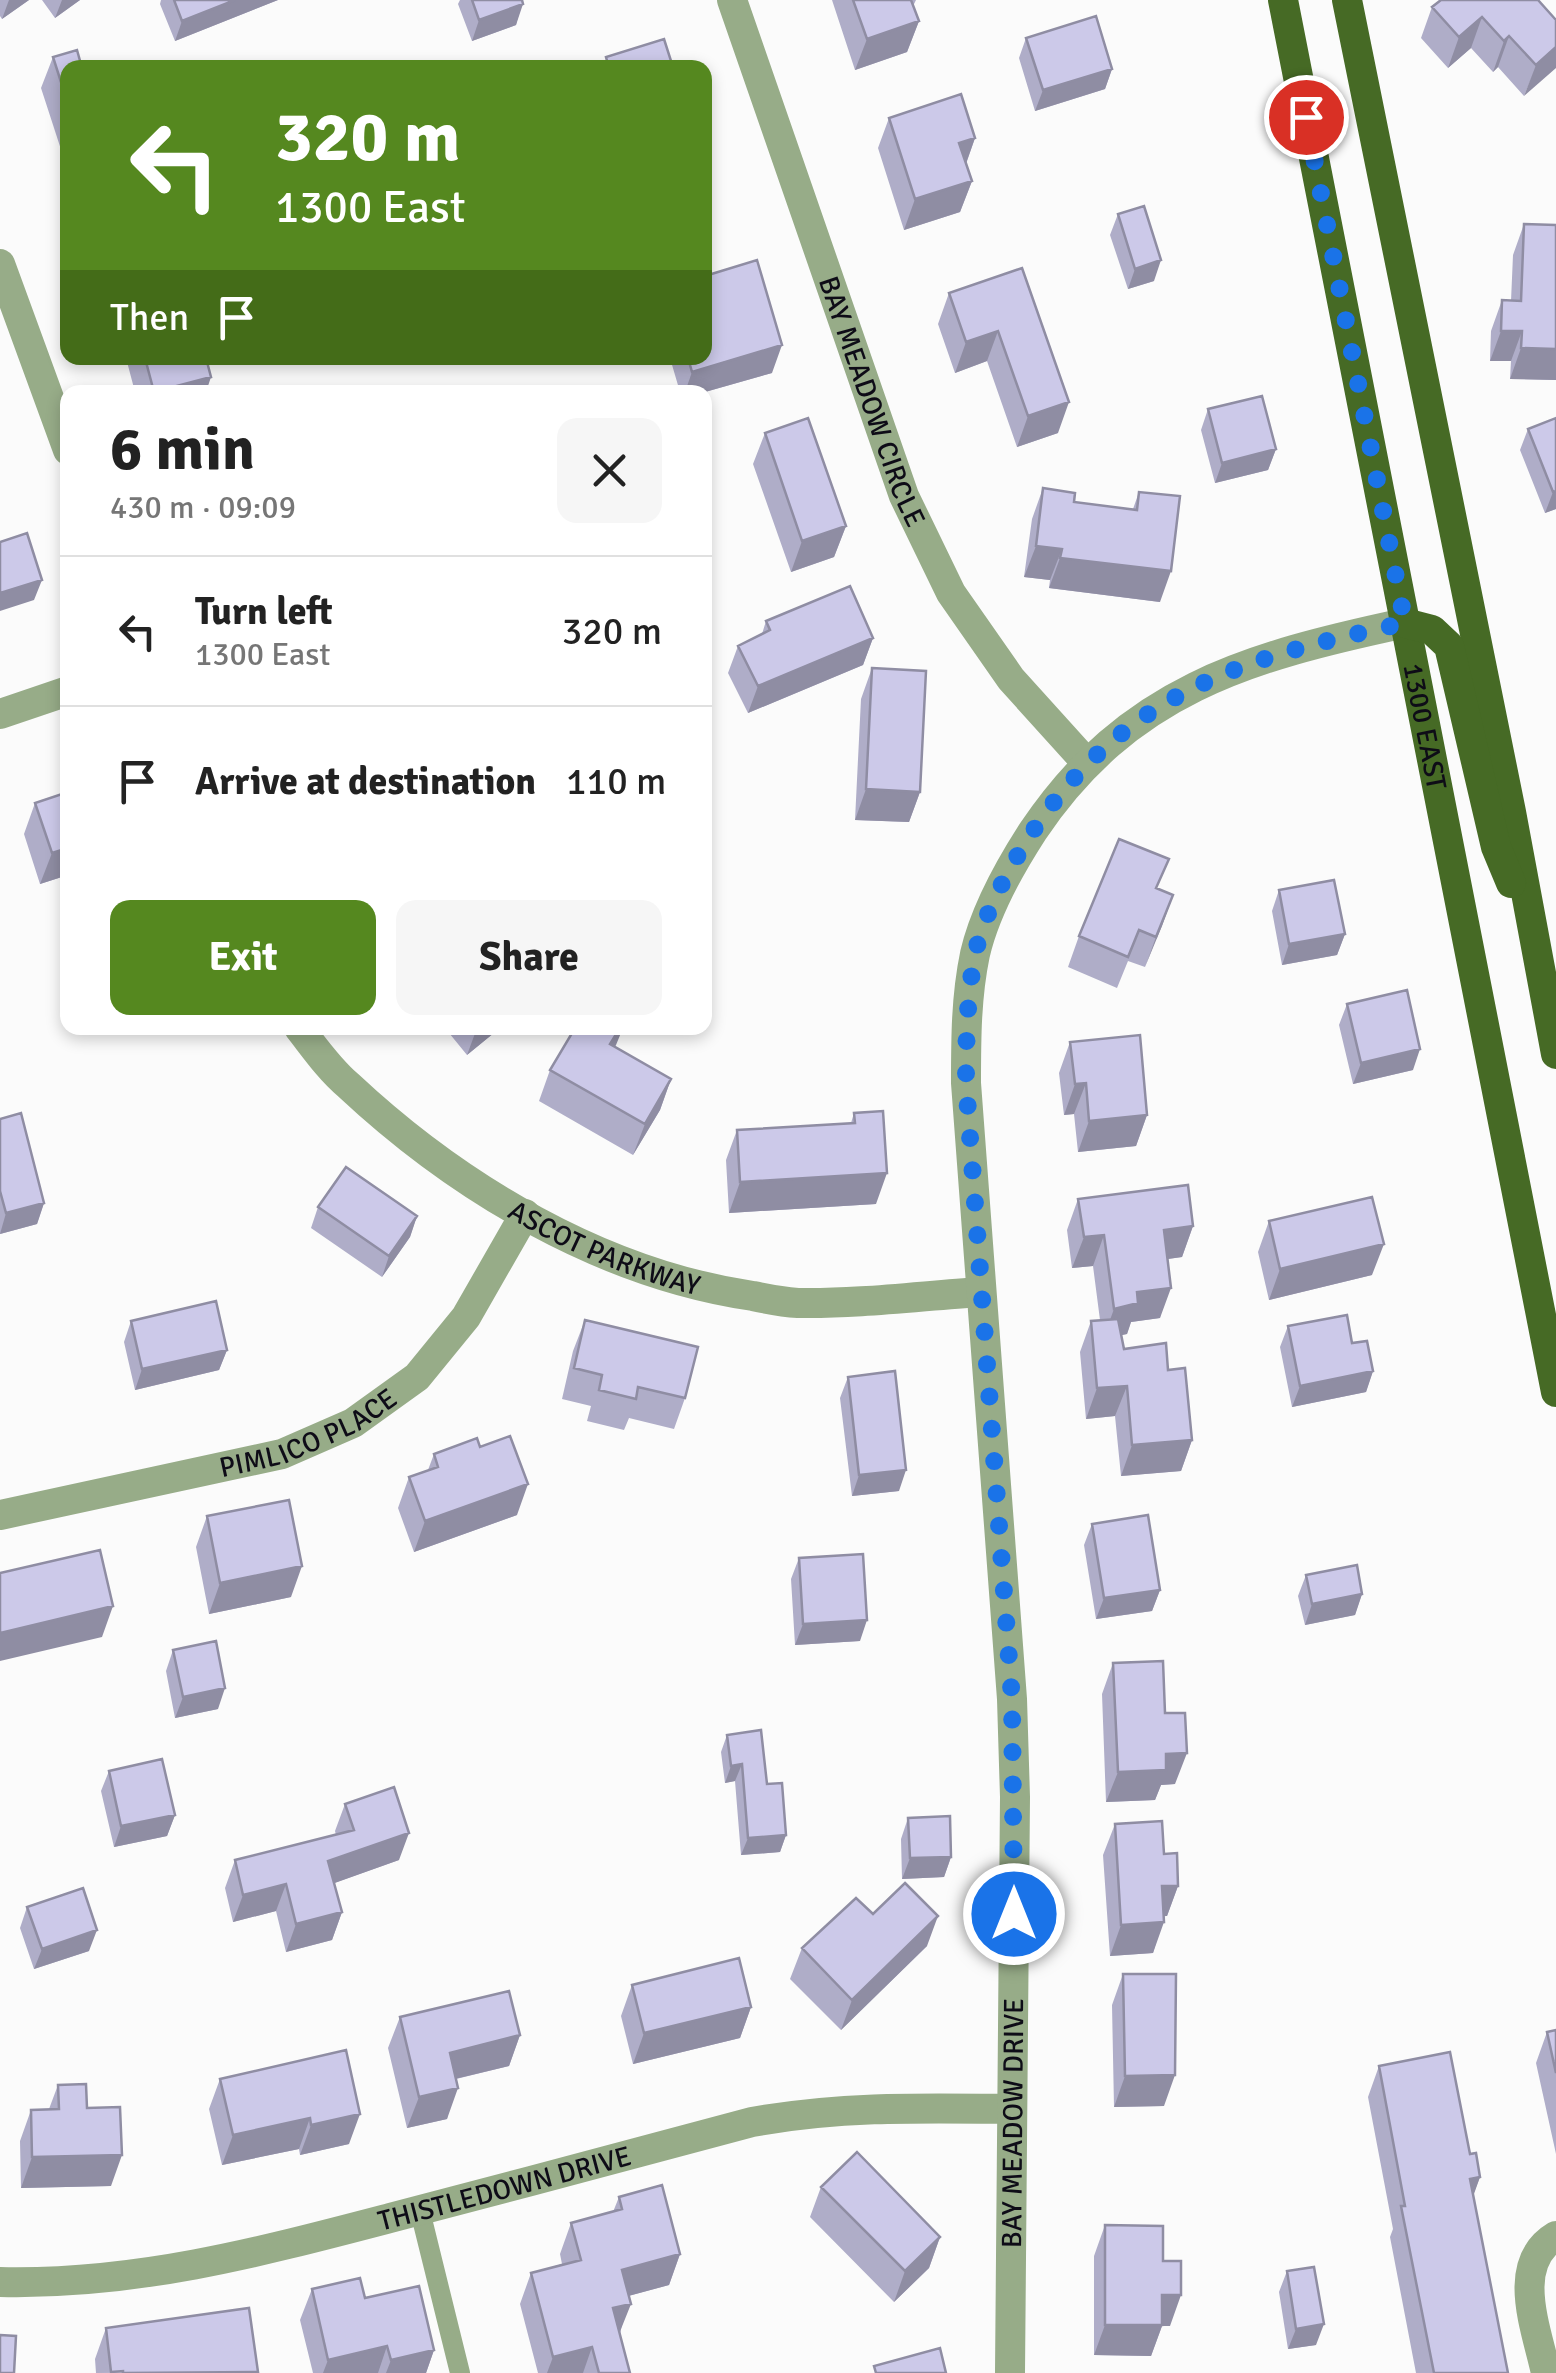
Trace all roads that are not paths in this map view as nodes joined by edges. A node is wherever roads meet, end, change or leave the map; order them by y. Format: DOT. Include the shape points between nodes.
graph roads {
  1 [pos="732,0"];
  2 [pos="1282,0"];
  3 [pos="1346,0"];
  4 [pos="0,264"];
  5 [pos="60,428"];
  6 [pos="1405,623"];
  7 [pos="60,694"];
  8 [pos="0,714"];
  9 [pos="1086,762"];
  10 [pos="1532,933"];
  11 [pos="304,1035"];
  12 [pos="1556,1054"];
  13 [pos="525,1214"];
  14 [pos="980,1292"];
  15 [pos="1556,1392"];
  16 [pos="0,1515"];
  17 [pos="1012,2109"];
  18 [pos="420,2211"];
  19 [pos="1556,2236"];
  20 [pos="0,2282"];
  21 [pos="460,2373"];
  22 [pos="1010,2373"];
  23 [pos="1546,2373"];
  1 -- 9 [label="street, BAY MEADOW CIRCLE" via="912,512 950,593 1012,679"];
  2 -- 6 [label="main road, 1300 EAST"];
  3 -- 10 [label="main road"];
  4 -- 5 [label="street"];
  6 -- 9 [label="street, BAY MEADOW DRIVE" via="1249,662 1135,721"];
  6 -- 10 [label="main road" via="1432,630 1448,646 1496,847"];
  6 -- 15 [label="main road, 1300 EAST"];
  7 -- 8 [label="street"];
  9 -- 14 [label="street, BAY MEADOW DRIVE" via="1018,854 976,951 966,1083"];
  10 -- 12 [label="main road"];
  11 -- 13 [label="street, ASCOT PARKWAY" via="402,1133"];
  13 -- 14 [label="street, ASCOT PARKWAY" via="611,1258 702,1289 795,1303"];
  13 -- 16 [label="street, PIMLICO PLACE" via="466,1317 417,1377 353,1424 282,1454"];
  14 -- 17 [label="street, BAY MEADOW DRIVE" via="1012,1699"];
  17 -- 18 [label="street, THISTLEDOWN DRIVE" via="805,2112"];
  17 -- 22 [label="street, BAY MEADOW DRIVE"];
  18 -- 20 [label="street, THISTLEDOWN DRIVE" via="230,2260 140,2275"];
  18 -- 21 [label="lane"];
  19 -- 23 [label="street" via="1538,2253 1528,2284"];
}
